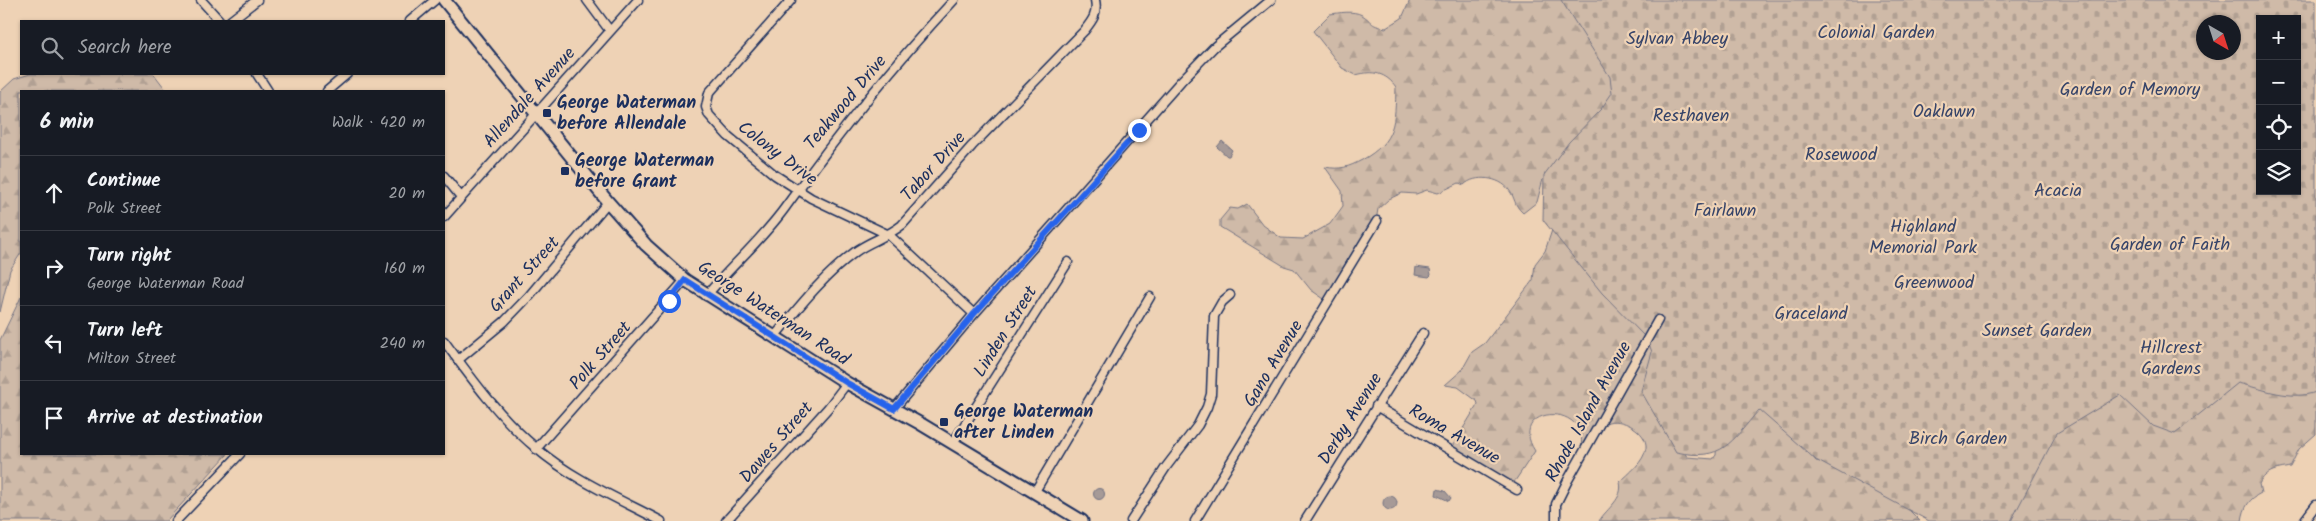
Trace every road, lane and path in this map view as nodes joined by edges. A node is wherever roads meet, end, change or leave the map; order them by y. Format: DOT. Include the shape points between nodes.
graph roads {
  1 [pos="201,0"];
  2 [pos="257,0"];
  3 [pos="435,0"];
  4 [pos="444,0"];
  5 [pos="587,0"];
  6 [pos="638,0"];
  7 [pos="791,0"];
  8 [pos="954,0"];
  9 [pos="1095,0"];
  10 [pos="1271,0"];
  11 [pos="219,20"];
  12 [pos="231,20"];
  13 [pos="411,20"];
  14 [pos="610,31"];
  15 [pos="258,75"];
  16 [pos="346,75"];
  17 [pos="267,90"];
  18 [pos="329,90"];
  19 [pos="537,114"];
  20 [pos="445,177"];
  21 [pos="796,190"];
  22 [pos="461,198"];
  23 [pos="608,202"];
  24 [pos="445,215"];
  25 [pos="1377,221"];
  26 [pos="889,236"];
  27 [pos="1068,262"];
  28 [pos="685,280"];
  29 [pos="1230,295"];
  30 [pos="706,296"];
  31 [pos="1150,297"];
  32 [pos="974,314"];
  33 [pos="1658,320"];
  34 [pos="1423,333"];
  35 [pos="774,337"];
  36 [pos="445,342"];
  37 [pos="458,360"];
  38 [pos="847,383"];
  39 [pos="1376,406"];
  40 [pos="894,409"];
  41 [pos="953,444"];
  42 [pos="536,449"];
  43 [pos="239,455"];
  44 [pos="1517,490"];
  45 [pos="1034,493"];
  46 [pos="2316,505"];
  47 [pos="176,521"];
  48 [pos="661,521"];
  49 [pos="726,521"];
  50 [pos="1082,521"];
  51 [pos="1131,521"];
  52 [pos="1195,521"];
  53 [pos="1304,521"];
  54 [pos="1556,521"];
  55 [pos="2304,521"];
  1 -- 11 [label="street"];
  2 -- 12 [label="street"];
  3 -- 13 [label="street"];
  4 -- 19 [label="main road, George Waterman Road"];
  5 -- 14 [label="street"];
  6 -- 14 [label="street, Allendale Avenue"];
  7 -- 21 [label="street, Colony Drive" via="716,84 709,93 706,107 728,136"];
  8 -- 21 [label="street, Teakwood Drive"];
  9 -- 26 [label="street, Tabor Drive" via="1094,19 1084,32 1046,68"];
  10 -- 32 [label="street" via="1181,80"];
  14 -- 19 [label="street, Allendale Avenue"];
  15 -- 17 [label="street"];
  16 -- 18 [label="street"];
  19 -- 22 [label="street, Allendale Avenue"];
  19 -- 23 [label="main road, George Waterman Road"];
  20 -- 22 [label="street"];
  21 -- 26 [label="street, Colony Drive"];
  21 -- 30 [label="street, Teakwood Drive" via="781,212"];
  22 -- 24 [label="street, Allendale Avenue"];
  23 -- 28 [label="main road, George Waterman Road" via="646,245"];
  23 -- 37 [label="street, Grant Street" via="504,322"];
  25 -- 52 [label="street, Gano Avenue"];
  26 -- 32 [label="street, Colony Drive"];
  26 -- 35 [label="street, Tabor Drive" via="864,246 832,271 803,300"];
  27 -- 41 [label="street, Linden Street"];
  28 -- 30 [label="main road, George Waterman Road"];
  28 -- 42 [label="street, Polk Street"];
  29 -- 51 [label="street" via="1214,316 1211,394 1207,407"];
  30 -- 35 [label="main road, George Waterman Road"];
  31 -- 45 [label="street"];
  32 -- 40 [label="street"];
  33 -- 54 [label="street, Rhode Island Avenue" via="1568,480 1556,504"];
  34 -- 39 [label="street, Derby Avenue"];
  35 -- 38 [label="main road, George Waterman Road"];
  36 -- 37 [label="street"];
  37 -- 42 [label="street" via="508,421"];
  38 -- 40 [label="main road, George Waterman Road"];
  38 -- 49 [label="street, Dawes Street"];
  39 -- 44 [label="street, Roma Avenue"];
  39 -- 53 [label="street, Derby Avenue"];
  40 -- 41 [label="main road, George Waterman Road"];
  41 -- 45 [label="main road, George Waterman Road"];
  42 -- 48 [label="street"];
  43 -- 47 [label="street"];
  45 -- 50 [label="main road, George Waterman Road"];
  46 -- 55 [label="street"];
}
